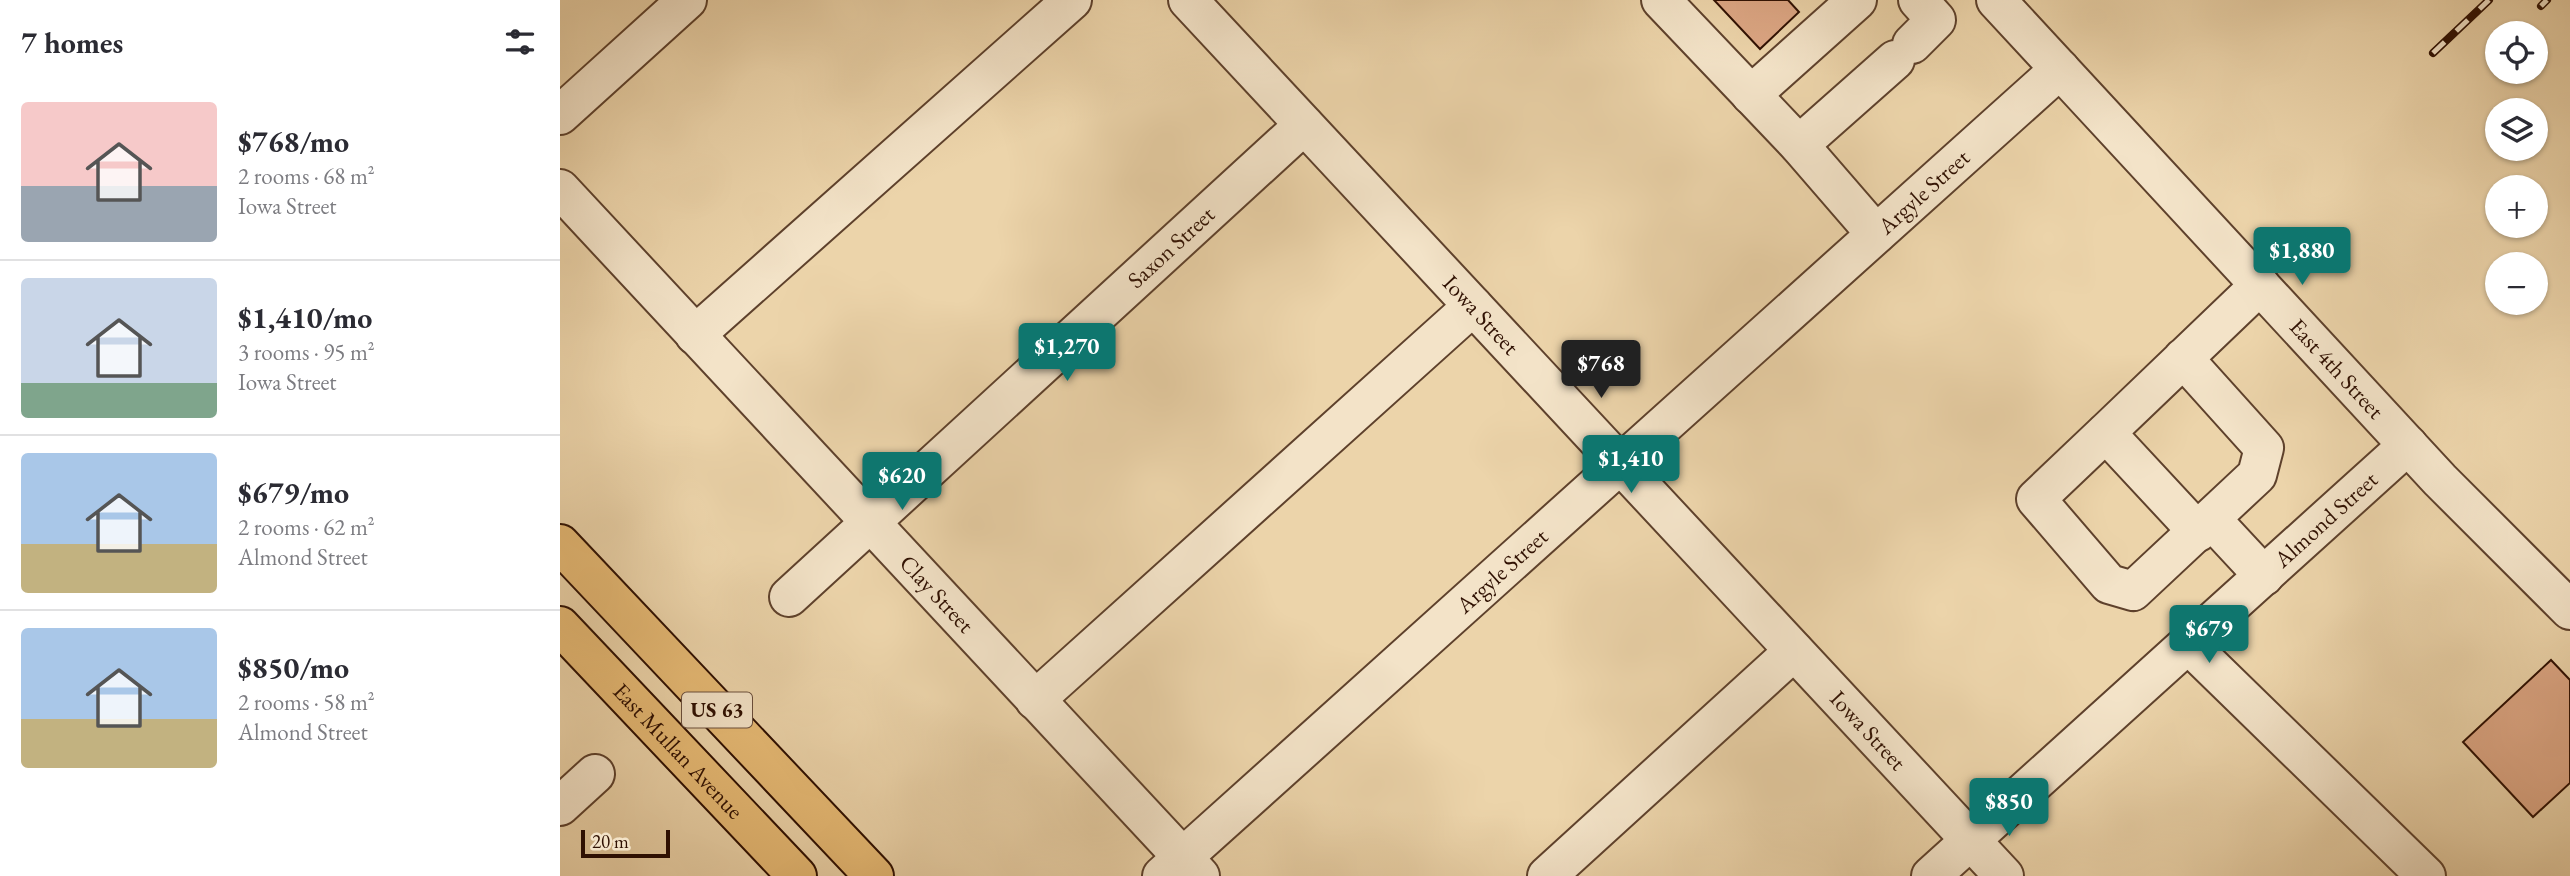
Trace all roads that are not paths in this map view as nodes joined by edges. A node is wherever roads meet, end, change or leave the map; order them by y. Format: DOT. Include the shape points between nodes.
graph roads {
  1 [pos="687,0"];
  2 [pos="1072,0"];
  3 [pos="1188,0"];
  4 [pos="1661,0"];
  5 [pos="1857,0"];
  6 [pos="1918,0"];
  7 [pos="1996,0"];
  8 [pos="2060,69"];
  9 [pos="1752,95"];
  10 [pos="560,116"];
  11 [pos="1304,125"];
  12 [pos="1799,145"];
  13 [pos="560,189"];
  14 [pos="1876,234"];
  15 [pos="2260,285"];
  16 [pos="1473,306"];
  17 [pos="695,335"];
  18 [pos="2183,358"];
  19 [pos="2106,433"];
  20 [pos="2408,445"];
  21 [pos="1620,464"];
  22 [pos="870,522"];
  23 [pos="2204,526"];
  24 [pos="560,544"];
  25 [pos="2264,576"];
  26 [pos="789,597"];
  27 [pos="2570,610"];
  28 [pos="560,626"];
  29 [pos="2188,644"];
  30 [pos="1794,651"];
  31 [pos="1035,700"];
  32 [pos="595,774"];
  33 [pos="560,806"];
  34 [pos="1970,840"];
  35 [pos="1181,870"];
  36 [pos="797,876"];
  37 [pos="874,876"];
  38 [pos="1547,876"];
  39 [pos="1931,876"];
  40 [pos="2004,876"];
  41 [pos="2426,876"];
  1 -- 10 [label="street"];
  2 -- 17 [label="street"];
  3 -- 11 [label="street, Iowa Street"];
  4 -- 9 [label="street"];
  5 -- 9 [label="street"];
  6 -- 12 [label="street" via="1936,20"];
  7 -- 8 [label="street, East 4th Street"];
  8 -- 14 [label="street, Argyle Street"];
  8 -- 15 [label="street, East 4th Street"];
  9 -- 12 [label="street"];
  11 -- 16 [label="street, Iowa Street"];
  11 -- 22 [label="street, Saxon Street"];
  12 -- 14 [label="street"];
  13 -- 17 [label="street, Clay Street"];
  14 -- 21 [label="street, Argyle Street"];
  15 -- 18 [label="street"];
  15 -- 20 [label="street, East 4th Street"];
  16 -- 21 [label="street, Iowa Street"];
  16 -- 31 [label="street"];
  17 -- 22 [label="street, Clay Street"];
  18 -- 19 [label="street"];
  18 -- 23 [label="street" via="2264,448 2258,475"];
  19 -- 23 [label="street"];
  19 -- 23 [label="street" via="2036,499 2109,584 2133,591"];
  20 -- 25 [label="street, Almond Street"];
  20 -- 27 [label="street, East 4th Street"];
  21 -- 30 [label="street, Iowa Street"];
  21 -- 35 [label="street, Argyle Street"];
  22 -- 26 [label="street, Saxon Street"];
  22 -- 31 [label="street, Clay Street"];
  23 -- 25 [label="street"];
  24 -- 37 [label="highway, US 63"];
  25 -- 29 [label="street, Almond Street"];
  28 -- 36 [label="highway, East Mullan Avenue / US 63"];
  29 -- 34 [label="street, Almond Street"];
  29 -- 41 [label="street"];
  30 -- 34 [label="street, Iowa Street"];
  30 -- 38 [label="street"];
  31 -- 35 [label="street, Clay Street"];
  32 -- 33 [label="street"];
  34 -- 39 [label="street, Almond Street"];
  34 -- 40 [label="street, Iowa Street"];
}
